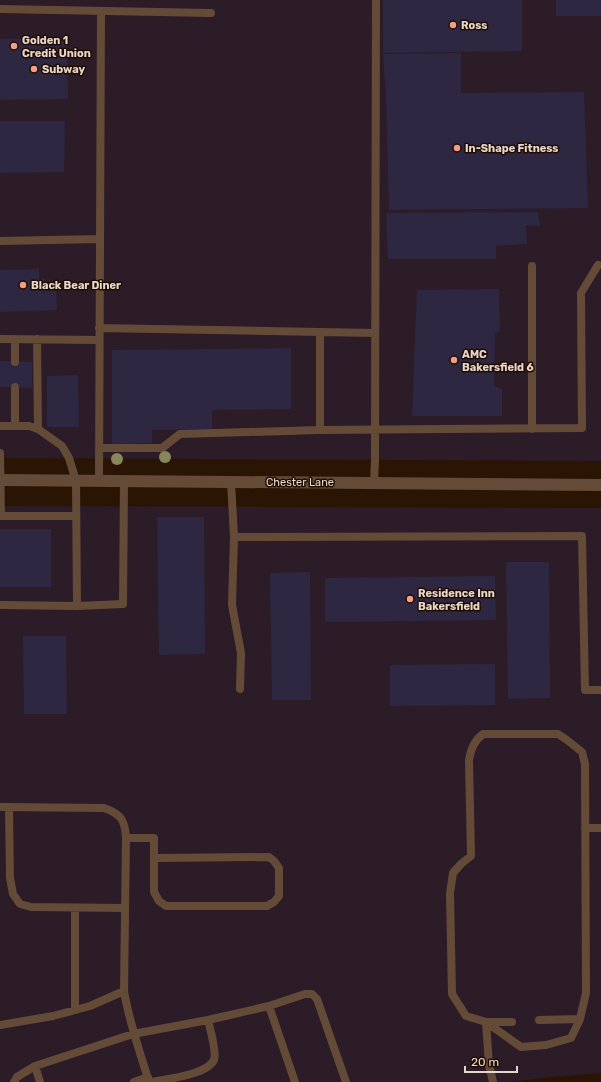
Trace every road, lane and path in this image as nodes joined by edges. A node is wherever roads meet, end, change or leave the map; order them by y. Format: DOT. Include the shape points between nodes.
graph roads {
  1 [pos="376,0"];
  2 [pos="0,8"];
  3 [pos="101,11"];
  4 [pos="211,13"];
  5 [pos="100,239"];
  6 [pos="0,241"];
  7 [pos="598,265"];
  8 [pos="532,266"];
  9 [pos="99,328"];
  10 [pos="320,332"];
  11 [pos="375,333"];
  12 [pos="0,339"];
  13 [pos="15,339"];
  14 [pos="37,339"];
  15 [pos="99,340"];
  16 [pos="15,362"];
  17 [pos="15,387"];
  18 [pos="0,426"];
  19 [pos="15,426"];
  20 [pos="38,429"];
  21 [pos="532,429"];
  22 [pos="320,430"];
  23 [pos="375,430"];
  24 [pos="99,448"];
  25 [pos="0,453"];
  26 [pos="0,480"];
  27 [pos="76,481"];
  28 [pos="99,481"];
  29 [pos="124,481"];
  30 [pos="231,482"];
  31 [pos="374,483"];
  32 [pos="601,484"];
  33 [pos="0,516"];
  34 [pos="76,516"];
  35 [pos="234,537"];
  36 [pos="0,605"];
  37 [pos="77,606"];
  38 [pos="240,689"];
  39 [pos="601,690"];
  40 [pos="0,807"];
  41 [pos="9,807"];
  42 [pos="585,828"];
  43 [pos="601,828"];
  44 [pos="126,838"];
  45 [pos="155,858"];
  46 [pos="75,908"];
  47 [pos="124,908"];
  48 [pos="124,991"];
  49 [pos="269,1006"];
  50 [pos="75,1010"];
  51 [pos="580,1019"];
  52 [pos="208,1020"];
  53 [pos="539,1020"];
  54 [pos="486,1022"];
  55 [pos="512,1022"];
  56 [pos="0,1025"];
  57 [pos="133,1034"];
  58 [pos="35,1066"];
  59 [pos="149,1080"];
  60 [pos="14,1082"];
  61 [pos="40,1082"];
  62 [pos="134,1082"];
  63 [pos="294,1082"];
  64 [pos="346,1082"];
  65 [pos="493,1082"];
  1 -- 11 [label="lane"];
  2 -- 3 [label="lane"];
  3 -- 4 [label="lane"];
  3 -- 5 [label="lane"];
  5 -- 6 [label="lane"];
  5 -- 9 [label="lane"];
  7 -- 21 [label="lane" via="580,293 582,428"];
  8 -- 21 [label="lane"];
  9 -- 10 [label="lane"];
  9 -- 15 [label="lane"];
  10 -- 11 [label="lane"];
  10 -- 22 [label="lane"];
  11 -- 23 [label="lane"];
  12 -- 13 [label="lane"];
  13 -- 14 [label="lane"];
  13 -- 16 [label="lane"];
  14 -- 15 [label="lane"];
  14 -- 20 [label="lane"];
  15 -- 24 [label="lane"];
  17 -- 19 [label="lane"];
  18 -- 19 [label="lane"];
  19 -- 20 [label="lane"];
  20 -- 27 [label="lane" via="62,446 69,458"];
  21 -- 23 [label="lane"];
  22 -- 23 [label="lane"];
  22 -- 24 [label="lane" via="180,434 162,448"];
  23 -- 31 [label="lane"];
  24 -- 28 [label="lane"];
  25 -- 26 [label="lane"];
  26 -- 27 [label="street, Chester Lane"];
  26 -- 33 [label="lane"];
  27 -- 28 [label="street, Chester Lane"];
  27 -- 34 [label="lane"];
  28 -- 29 [label="street, Chester Lane"];
  29 -- 30 [label="street, Chester Lane"];
  29 -- 37 [label="lane" via="123,604"];
  30 -- 31 [label="street, Chester Lane"];
  30 -- 35 [label="lane"];
  31 -- 32 [label="street, Chester Lane"];
  33 -- 34 [label="lane"];
  34 -- 37 [label="lane"];
  35 -- 38 [label="lane" via="232,605 241,653"];
  35 -- 39 [label="lane" via="582,536 585,690"];
  36 -- 37 [label="lane"];
  40 -- 41 [label="lane"];
  41 -- 44 [label="lane" via="104,808 115,812 123,821"];
  41 -- 46 [label="lane" via="10,878 13,894 20,904 31,907"];
  42 -- 43 [label="lane"];
  42 -- 51 [label="lane" via="586,993"];
  42 -- 54 [label="lane" via="585,764 582,752 558,734 483,734 477,739 469,760 471,856 453,873 450,893 452,994 466,1016"];
  44 -- 45 [label="lane" via="154,838"];
  44 -- 47 [label="lane"];
  45 -- 45 [label="lane" via="154,892 159,901 166,906 267,906 279,896 279,868 269,857"];
  46 -- 47 [label="lane"];
  46 -- 50 [label="lane"];
  47 -- 48 [label="lane"];
  48 -- 50 [label="lane"];
  48 -- 57 [label="lane"];
  49 -- 52 [label="lane"];
  49 -- 63 [label="lane"];
  49 -- 64 [label="lane" via="304,994 312,994 317,999"];
  50 -- 56 [label="lane"];
  51 -- 53 [label="lane"];
  51 -- 54 [label="lane" via="571,1038 546,1045 521,1047"];
  52 -- 57 [label="lane"];
  52 -- 59 [label="lane" via="214,1060 206,1068 194,1073"];
  54 -- 55 [label="lane"];
  54 -- 65 [label="lane" via="489,1065"];
  57 -- 58 [label="lane"];
  57 -- 59 [label="lane"];
  58 -- 60 [label="lane" via="17,1077"];
  58 -- 61 [label="lane"];
  59 -- 62 [label="lane"];
}
